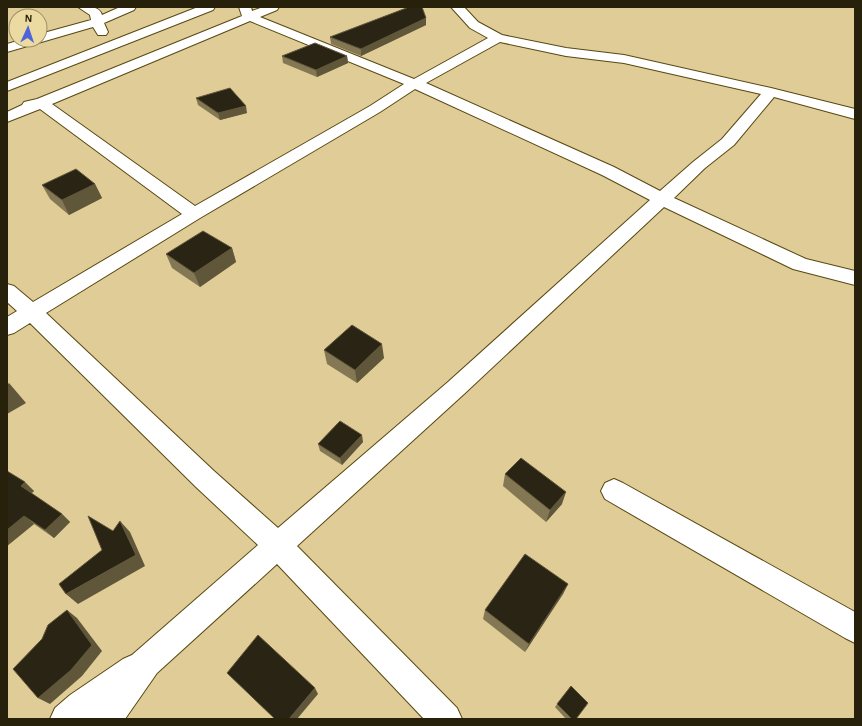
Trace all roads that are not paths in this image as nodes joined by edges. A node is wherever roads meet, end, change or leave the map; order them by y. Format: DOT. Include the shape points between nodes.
graph roads {
  1 [pos="84,7"];
  2 [pos="130,7"];
  3 [pos="208,7"];
  4 [pos="273,7"];
  5 [pos="458,7"];
  6 [pos="246,12"];
  7 [pos="97,22"];
  8 [pos="48,36"];
  9 [pos="498,38"];
  10 [pos="108,46"];
  11 [pos="414,84"];
  12 [pos="7,87"];
  13 [pos="770,92"];
  14 [pos="40,103"];
  15 [pos="7,107"];
  16 [pos="855,114"];
  17 [pos="7,117"];
  18 [pos="662,199"];
  19 [pos="194,214"];
  20 [pos="855,278"];
  21 [pos="7,291"];
  22 [pos="31,311"];
  23 [pos="7,327"];
  24 [pos="614,491"];
  25 [pos="279,546"];
  26 [pos="855,628"];
  27 [pos="146,662"];
  28 [pos="66,719"];
  29 [pos="106,719"];
  30 [pos="446,719"];
  1 -- 7 [label="street" via="96,14"];
  2 -- 7 [label="street"];
  3 -- 10 [label="street"];
  4 -- 6 [label="street"];
  5 -- 9 [label="street" via="474,25"];
  6 -- 11 [label="street"];
  6 -- 14 [label="street"];
  7 -- 8 [label="street"];
  7 -- 10 [label="street"];
  9 -- 11 [label="street"];
  9 -- 13 [label="street" via="566,52 624,59"];
  10 -- 12 [label="street"];
  11 -- 18 [label="street" via="608,171"];
  11 -- 19 [label="street"];
  13 -- 16 [label="street"];
  13 -- 18 [label="street" via="728,142 698,165"];
  14 -- 15 [label="street"];
  14 -- 17 [label="street"];
  14 -- 19 [label="street"];
  18 -- 20 [label="street" via="800,264"];
  18 -- 25 [label="street"];
  19 -- 22 [label="street"];
  21 -- 22 [label="street"];
  22 -- 23 [label="street"];
  22 -- 25 [label="street" via="205,479"];
  24 -- 26 [label="street"];
  25 -- 27 [label="street"];
  25 -- 30 [label="street"];
  27 -- 28 [label="street"];
  27 -- 29 [label="street"];
}
